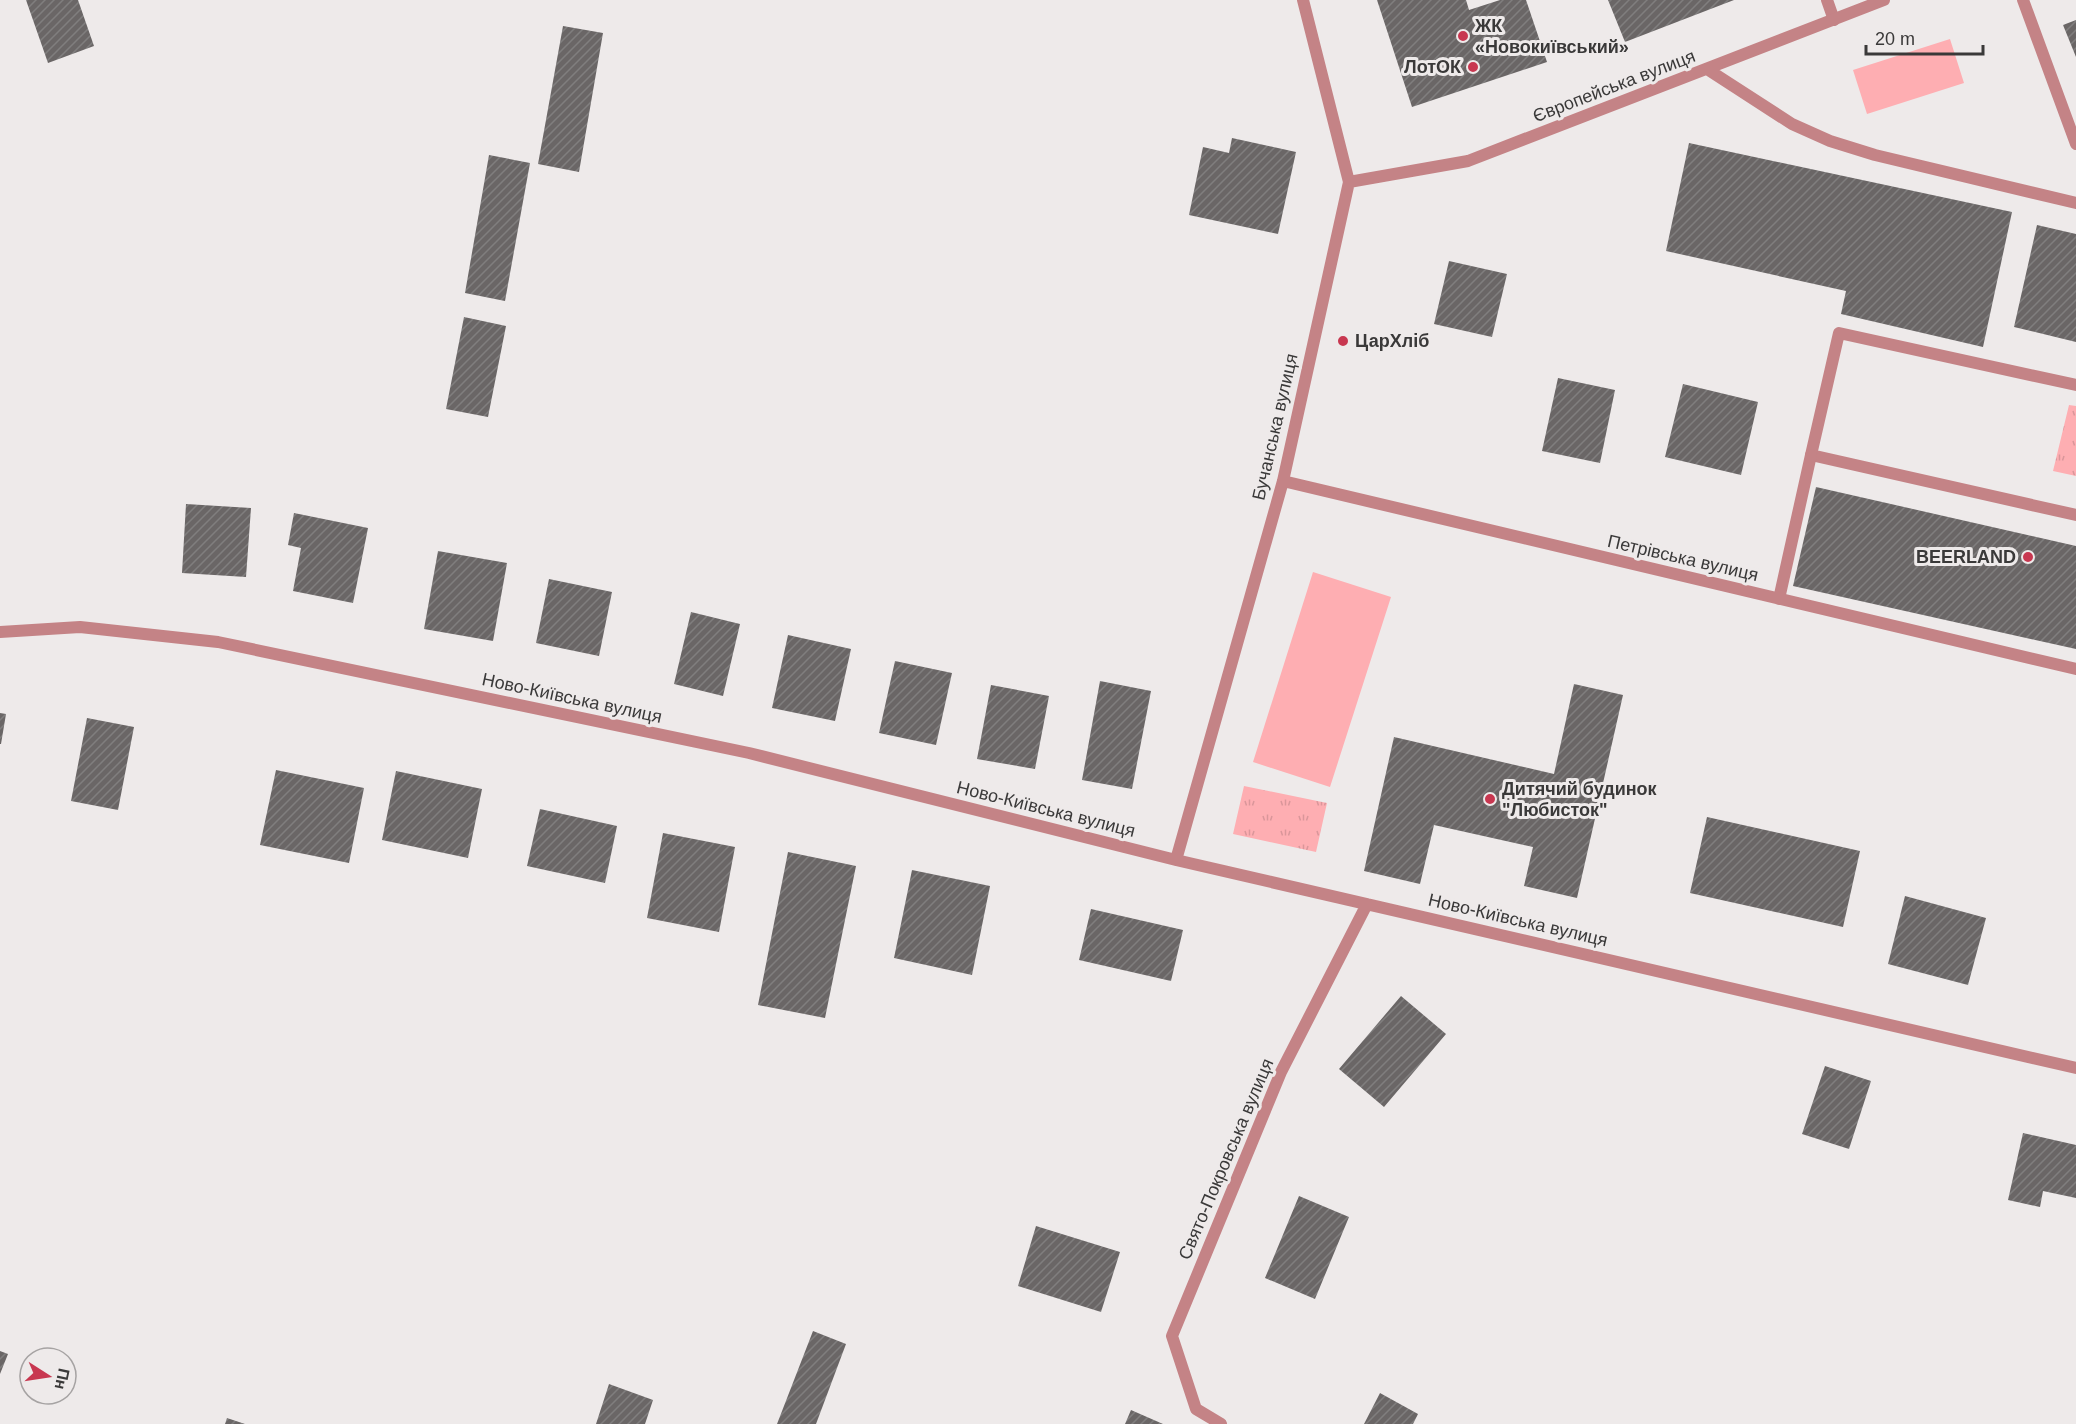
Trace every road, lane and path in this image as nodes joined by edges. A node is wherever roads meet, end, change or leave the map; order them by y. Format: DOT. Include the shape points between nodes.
graph roads {
  1 [pos="1303,0"];
  2 [pos="1827,0"];
  3 [pos="1884,0"];
  4 [pos="2023,0"];
  5 [pos="1834,20"];
  6 [pos="1707,69"];
  7 [pos="2076,144"];
  8 [pos="1350,182"];
  9 [pos="2076,202"];
  10 [pos="2076,385"];
  11 [pos="1811,455"];
  12 [pos="1283,481"];
  13 [pos="2076,516"];
  14 [pos="1779,599"];
  15 [pos="0,632"];
  16 [pos="2076,669"];
  17 [pos="1176,860"];
  18 [pos="1367,904"];
  19 [pos="2076,1068"];
  20 [pos="1221,1424"];
  1 -- 8 [label="street, Бучанська вулиця"];
  2 -- 5 [label="street"];
  3 -- 5 [label="street, Європейська вулиця"];
  4 -- 7 [label="street"];
  5 -- 6 [label="street, Європейська вулиця"];
  6 -- 8 [label="street, Європейська вулиця" via="1468,161"];
  6 -- 9 [label="street" via="1792,124 1830,141"];
  8 -- 12 [label="street, Бучанська вулиця"];
  10 -- 11 [label="street" via="1839,333"];
  11 -- 13 [label="street"];
  11 -- 14 [label="street"];
  12 -- 14 [label="street, Петрівська вулиця"];
  12 -- 17 [label="street, Бучанська вулиця"];
  14 -- 16 [label="street, Петрівська вулиця"];
  15 -- 17 [label="street, Ново-Київська вулиця" via="80,627 218,642 749,753"];
  17 -- 18 [label="street, Ново-Київська вулиця"];
  18 -- 19 [label="street, Ново-Київська вулиця"];
  18 -- 20 [label="street, Свято-Покровська вулиця" via="1281,1072 1172,1336 1196,1409"];
}
